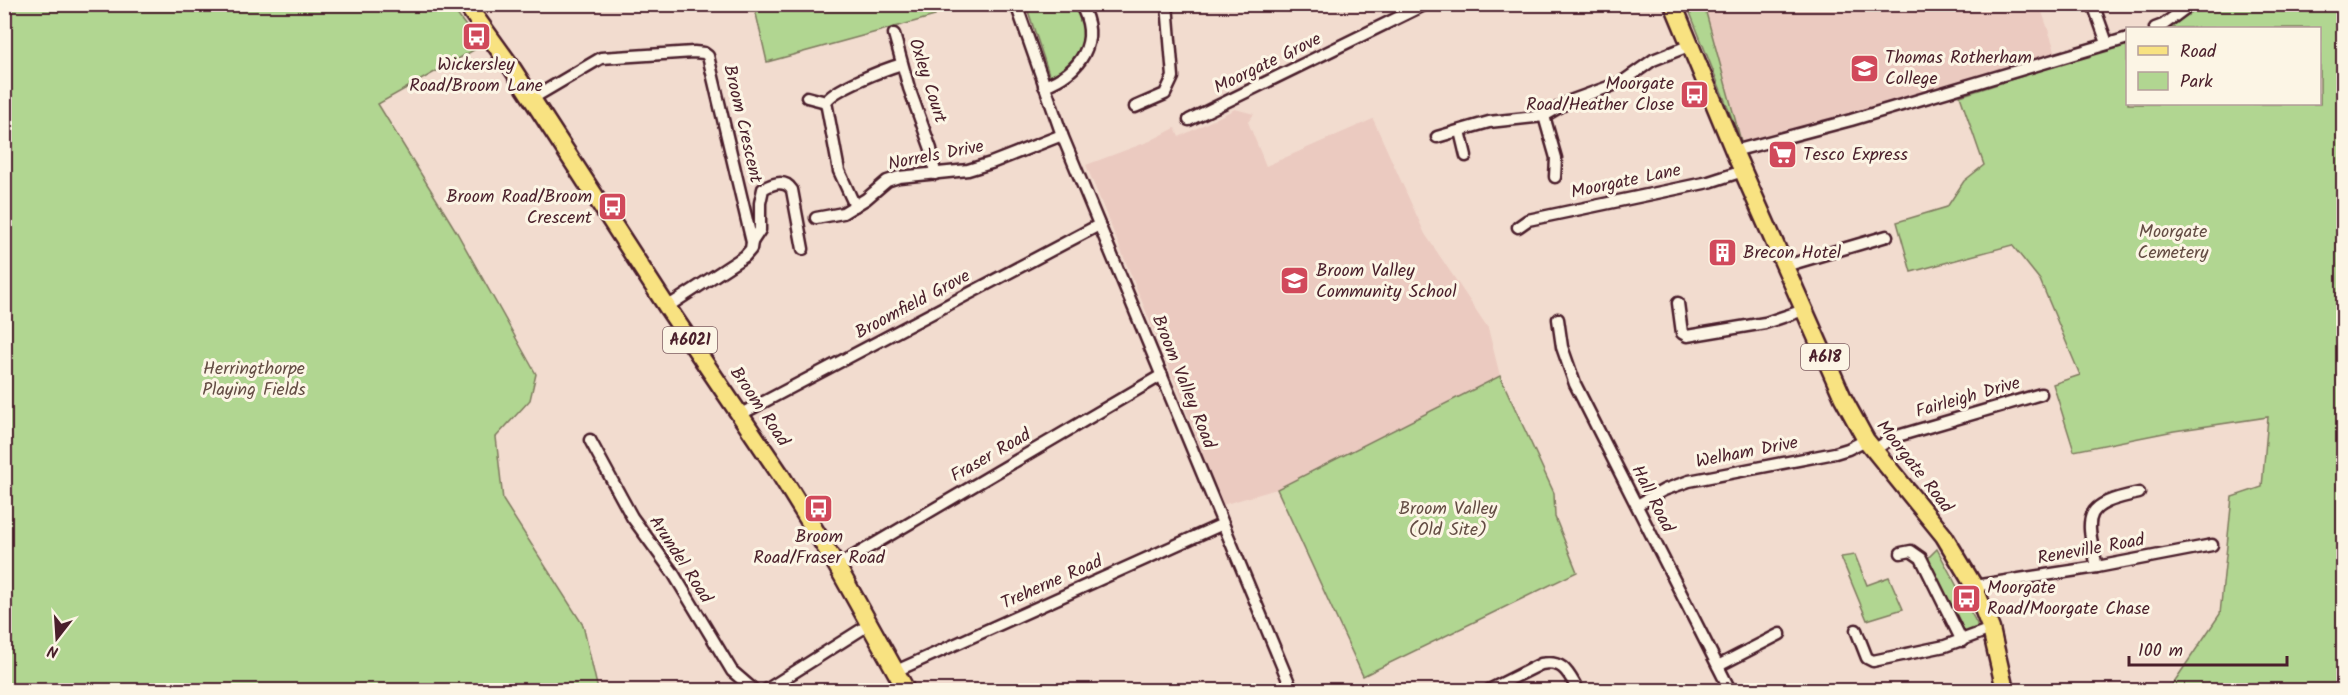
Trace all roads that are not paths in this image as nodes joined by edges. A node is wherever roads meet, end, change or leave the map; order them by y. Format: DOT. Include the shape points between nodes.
graph roads {
  1 [pos="466,4"];
  2 [pos="1016,4"];
  3 [pos="1080,4"];
  4 [pos="1167,4"];
  5 [pos="1426,4"];
  6 [pos="1673,4"];
  7 [pos="2093,4"];
  8 [pos="2191,4"];
  9 [pos="2158,27"];
  10 [pos="894,34"];
  11 [pos="2126,38"];
  12 [pos="2107,43"];
  13 [pos="1691,45"];
  14 [pos="902,64"];
  15 [pos="1044,87"];
  16 [pos="807,97"];
  17 [pos="533,98"];
  18 [pos="826,102"];
  19 [pos="1135,106"];
  20 [pos="1544,116"];
  21 [pos="1189,120"];
  22 [pos="1460,131"];
  23 [pos="1062,135"];
  24 [pos="1437,137"];
  25 [pos="1734,151"];
  26 [pos="1466,156"];
  27 [pos="1743,171"];
  28 [pos="935,174"];
  29 [pos="1555,177"];
  30 [pos="855,206"];
  31 [pos="816,218"];
  32 [pos="1100,225"];
  33 [pos="1518,227"];
  34 [pos="1887,236"];
  35 [pos="753,242"];
  36 [pos="803,249"];
  37 [pos="1785,266"];
  38 [pos="1678,303"];
  39 [pos="667,307"];
  40 [pos="1804,310"];
  41 [pos="1558,319"];
  42 [pos="1162,375"];
  43 [pos="2041,394"];
  44 [pos="741,414"];
  45 [pos="590,440"];
  46 [pos="1870,445"];
  47 [pos="2139,493"];
  48 [pos="1637,505"];
  49 [pos="1223,524"];
  50 [pos="2212,545"];
  51 [pos="1901,554"];
  52 [pos="837,566"];
  53 [pos="2097,567"];
  54 [pos="1974,586"];
  55 [pos="870,624"];
  56 [pos="1991,629"];
  57 [pos="1856,630"];
  58 [pos="1780,634"];
  59 [pos="1962,641"];
  60 [pos="1718,666"];
  61 [pos="896,671"];
  62 [pos="754,690"];
  63 [pos="766,690"];
  64 [pos="906,690"];
  65 [pos="1292,690"];
  66 [pos="1489,690"];
  67 [pos="1578,690"];
  68 [pos="1730,690"];
  69 [pos="2005,690"];
  1 -- 17 [label="main road, Broom Road / A6021"];
  2 -- 15 [label="street, Broom Valley Road"];
  3 -- 15 [label="street" via="1088,25 1084,54 1066,75"];
  4 -- 19 [label="street" via="1173,76 1165,94"];
  5 -- 21 [label="street, Moorgate Grove"];
  6 -- 13 [label="main road, Moorgate Road / A618"];
  7 -- 12 [label="street"];
  8 -- 9 [label="street"];
  10 -- 14 [label="street, Oxley Court"];
  11 -- 12 [label="street"];
  12 -- 25 [label="street"];
  13 -- 20 [label="street" via="1653,60 1622,82"];
  13 -- 25 [label="main road, Moorgate Road / A618"];
  14 -- 18 [label="street" via="866,76 831,94"];
  14 -- 28 [label="street, Oxley Court" via="931,149"];
  15 -- 23 [label="street, Broom Valley Road"];
  16 -- 18 [label="street"];
  17 -- 35 [label="street, Broom Crescent" via="600,58 704,53 711,64"];
  17 -- 39 [label="main road, Broom Road / A6021"];
  18 -- 30 [label="street" via="839,171"];
  20 -- 22 [label="street" via="1489,122"];
  20 -- 29 [label="street" via="1554,150"];
  22 -- 24 [label="street"];
  22 -- 26 [label="street"];
  23 -- 28 [label="street, Norrels Drive" via="981,166"];
  23 -- 32 [label="street, Broom Valley Road"];
  25 -- 27 [label="main road, Moorgate Road / A618"];
  27 -- 33 [label="street, Moorgate Lane" via="1709,182 1528,220"];
  27 -- 37 [label="main road, Moorgate Road / A618"];
  28 -- 30 [label="street, Norrels Drive" via="887,181"];
  30 -- 31 [label="street, Norrels Drive" via="833,216"];
  32 -- 42 [label="street, Broom Valley Road"];
  32 -- 44 [label="street, Broomfield Grove"];
  34 -- 37 [label="street"];
  35 -- 36 [label="street" via="760,230 764,189 783,183 792,190"];
  35 -- 39 [label="street" via="745,256"];
  37 -- 40 [label="main road, Moorgate Road / A618"];
  38 -- 40 [label="street" via="1682,333 1687,336 1765,323"];
  39 -- 44 [label="main road, Broom Road / A6021"];
  40 -- 46 [label="main road, Moorgate Road / A618" via="1839,389"];
  41 -- 48 [label="street, Hall Road" via="1566,364"];
  42 -- 49 [label="street, Broom Valley Road"];
  42 -- 52 [label="street, Fraser Road"];
  43 -- 46 [label="street, Fairleigh Drive"];
  44 -- 52 [label="main road, Broom Road / A6021"];
  45 -- 62 [label="street, Arundel Road" via="632,517 673,573 732,671"];
  46 -- 48 [label="street, Welham Drive" via="1689,481"];
  46 -- 54 [label="main road, Moorgate Road / A618" via="1944,536"];
  47 -- 53 [label="street" via="2103,503 2090,517 2088,525"];
  48 -- 60 [label="street, Hall Road"];
  49 -- 61 [label="street, Treherne Road"];
  49 -- 65 [label="street, Broom Valley Road"];
  50 -- 53 [label="street, Reneville Road"];
  51 -- 59 [label="street" via="1911,551 1921,558"];
  52 -- 55 [label="main road, Broom Road / A6021"];
  53 -- 54 [label="street, Reneville Road"];
  54 -- 56 [label="main road, Moorgate Road / A618"];
  55 -- 61 [label="main road, Broom Road / A6021"];
  55 -- 63 [label="street"];
  56 -- 59 [label="street"];
  56 -- 69 [label="main road, Moorgate Road / A618"];
  57 -- 59 [label="street" via="1867,658 1873,661"];
  58 -- 60 [label="street"];
  60 -- 68 [label="street, Hall Road"];
  61 -- 64 [label="main road, Broom Road / A6021"];
  66 -- 67 [label="street" via="1550,662 1564,668"];
}
